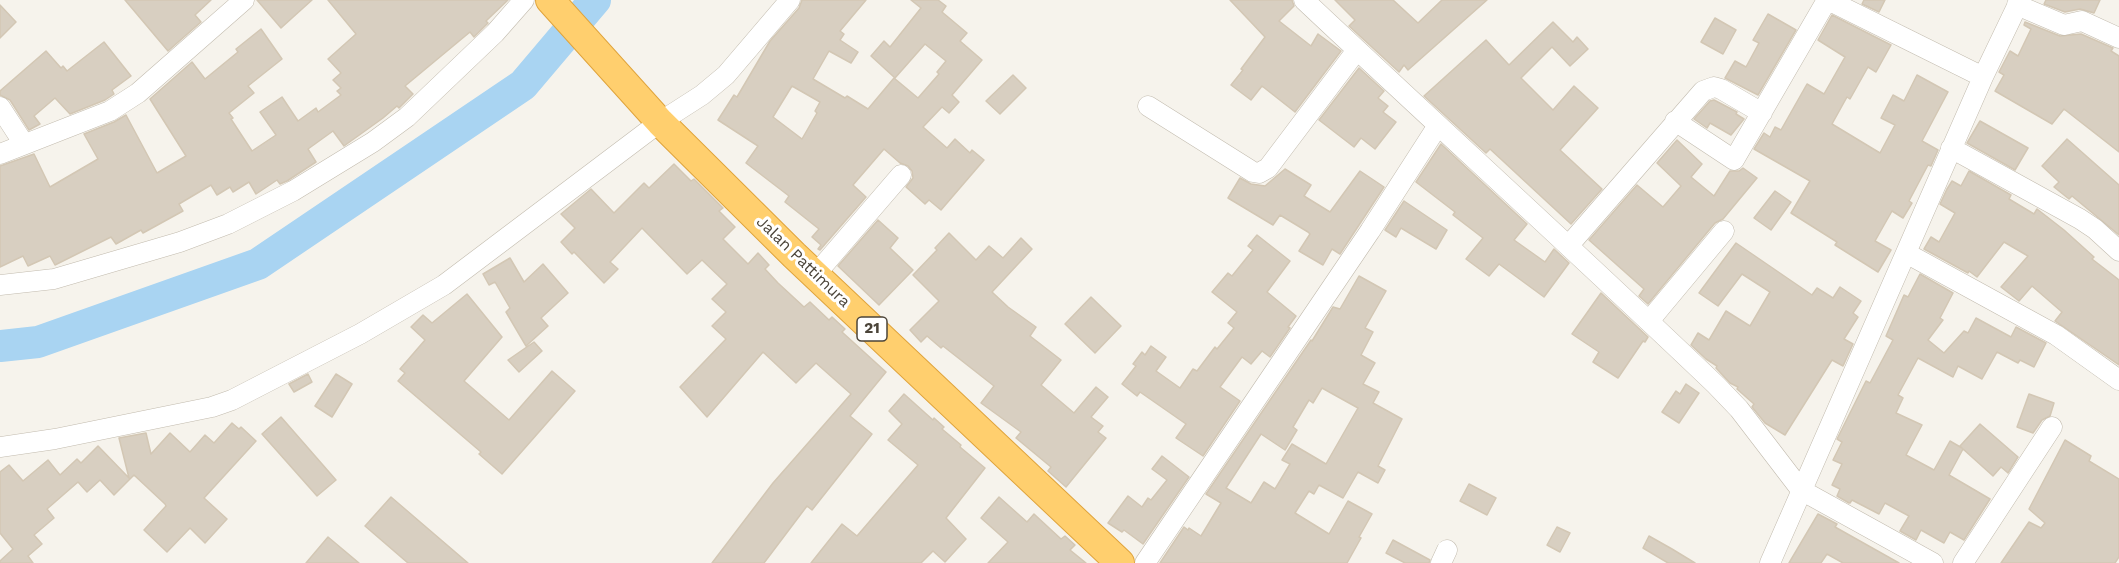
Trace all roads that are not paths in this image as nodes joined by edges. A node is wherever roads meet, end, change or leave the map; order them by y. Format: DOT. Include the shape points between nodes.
graph roads {
  1 [pos="244,0"];
  2 [pos="524,0"];
  3 [pos="550,0"];
  4 [pos="790,0"];
  5 [pos="1304,0"];
  6 [pos="1828,0"];
  7 [pos="2018,3"];
  8 [pos="2119,38"];
  9 [pos="1357,50"];
  10 [pos="1983,77"];
  11 [pos="1148,106"];
  12 [pos="0,107"];
  13 [pos="1762,113"];
  14 [pos="1676,121"];
  15 [pos="660,122"];
  16 [pos="1437,127"];
  17 [pos="24,144"];
  18 [pos="1951,148"];
  19 [pos="0,154"];
  20 [pos="901,175"];
  21 [pos="1724,231"];
  22 [pos="1569,245"];
  23 [pos="2119,251"];
  24 [pos="1906,253"];
  25 [pos="815,275"];
  26 [pos="0,285"];
  27 [pos="1648,321"];
  28 [pos="2119,380"];
  29 [pos="2052,427"];
  30 [pos="0,447"];
  31 [pos="1801,490"];
  32 [pos="1120,563"];
  33 [pos="1145,563"];
  34 [pos="1770,563"];
  35 [pos="1933,563"];
  36 [pos="1963,563"];
  1 -- 17 [label="street" via="122,105"];
  2 -- 26 [label="street" via="407,117 293,191 228,224 180,242 54,279"];
  3 -- 15 [label="highway, Jalan Pattimura / 21"];
  4 -- 15 [label="street" via="726,75"];
  5 -- 9 [label="street"];
  6 -- 10 [label="street"];
  6 -- 13 [label="street"];
  7 -- 8 [label="street" via="2064,25 2082,21"];
  7 -- 10 [label="street"];
  9 -- 11 [label="street" via="1268,168 1259,173"];
  9 -- 16 [label="street"];
  10 -- 18 [label="street"];
  12 -- 17 [label="street"];
  13 -- 14 [label="street" via="1714,87 1703,91"];
  13 -- 14 [label="street" via="1734,160"];
  14 -- 22 [label="street"];
  15 -- 25 [label="highway, Jalan Pattimura / 21"];
  15 -- 30 [label="street" via="444,285 241,396 186,414"];
  16 -- 22 [label="street"];
  16 -- 33 [label="street"];
  17 -- 19 [label="street"];
  18 -- 23 [label="street" via="2080,219"];
  18 -- 24 [label="street"];
  20 -- 25 [label="street"];
  21 -- 27 [label="street"];
  22 -- 27 [label="street"];
  24 -- 28 [label="street" via="2056,335"];
  24 -- 31 [label="street"];
  25 -- 32 [label="highway, Jalan Pattimura / 21"];
  27 -- 31 [label="street" via="1739,409"];
  29 -- 36 [label="street"];
  31 -- 34 [label="street"];
  31 -- 35 [label="street"];
}
